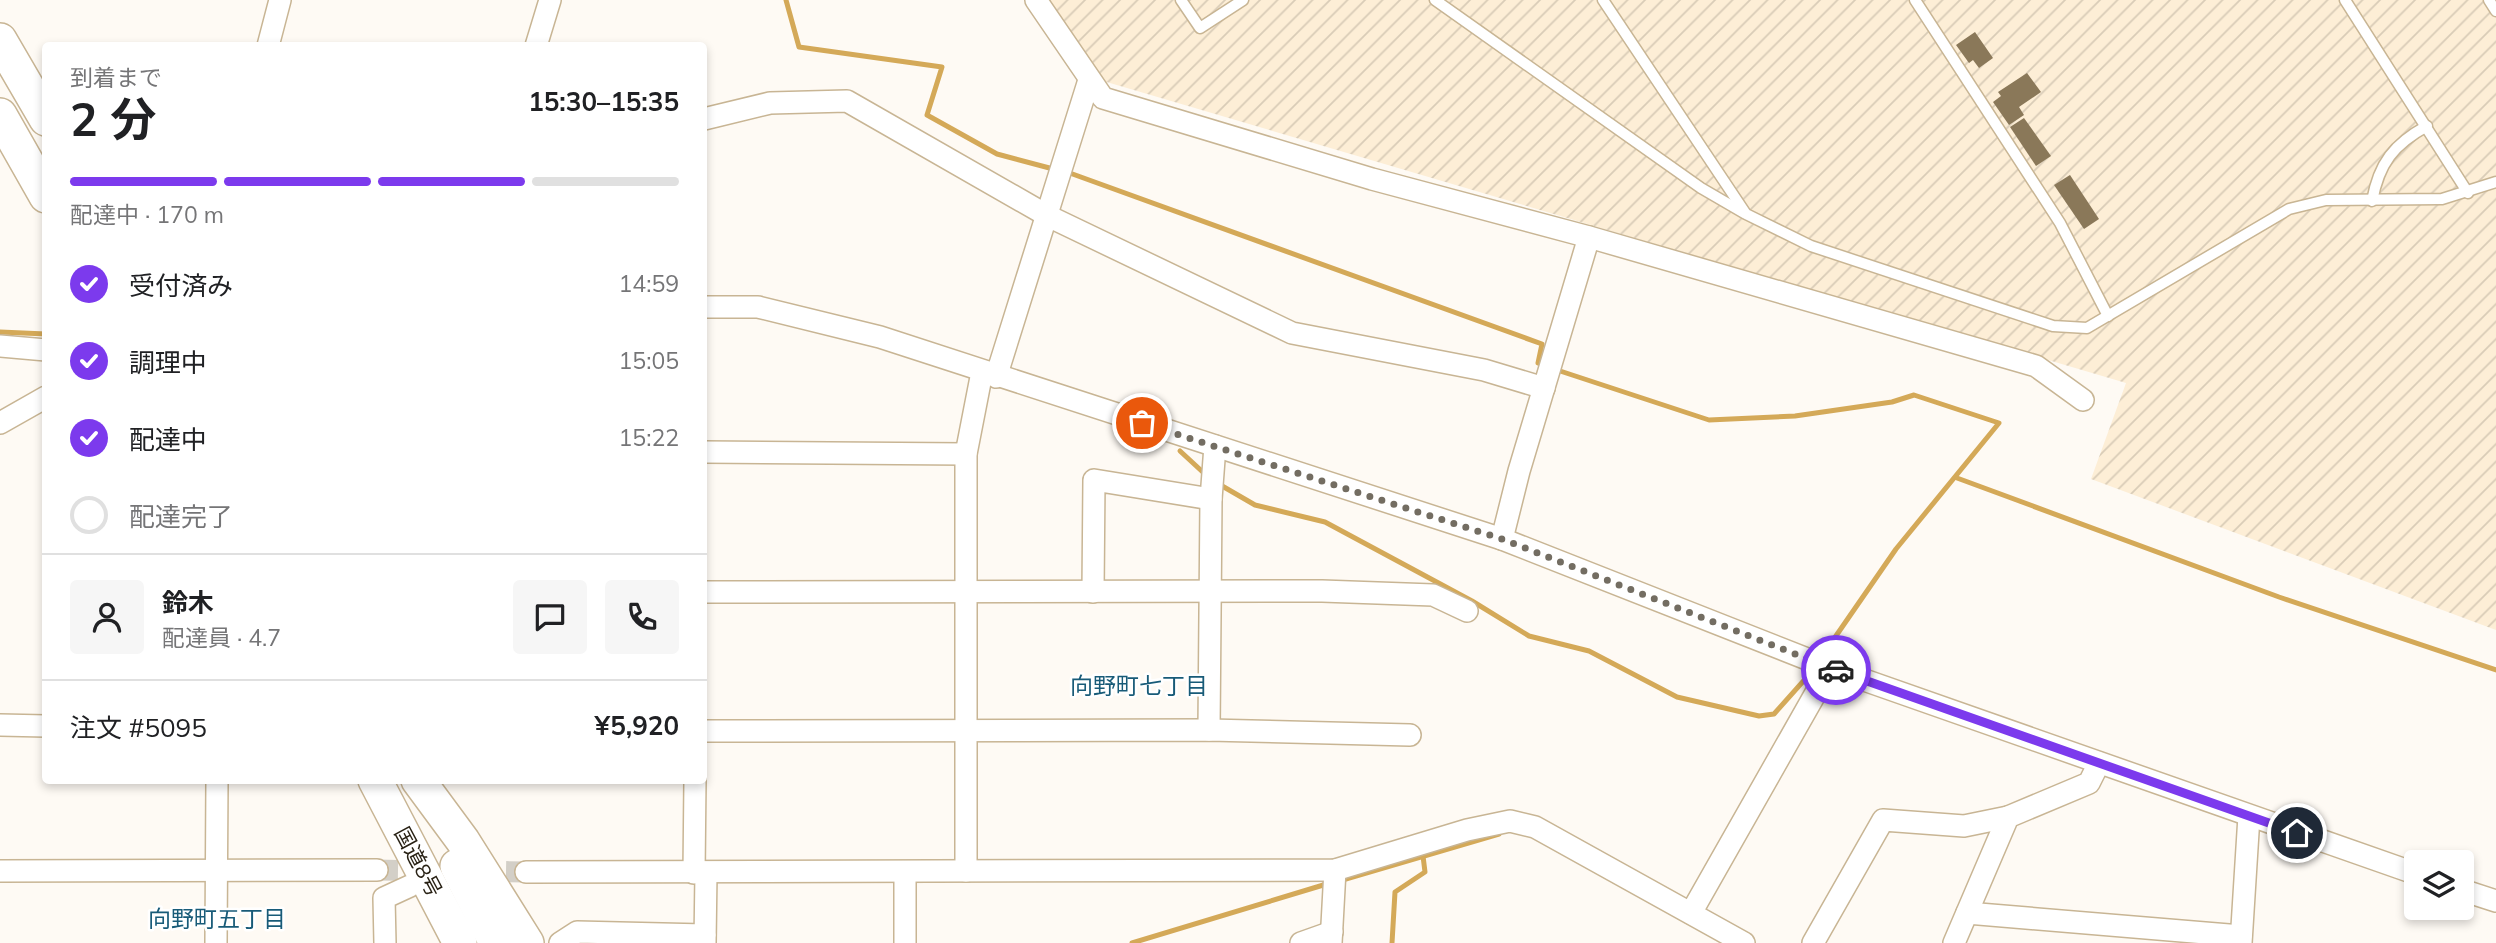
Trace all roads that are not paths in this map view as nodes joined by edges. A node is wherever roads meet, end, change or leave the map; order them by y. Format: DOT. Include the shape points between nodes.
graph roads {
  1 [pos="280,0"];
  2 [pos="550,0"];
  3 [pos="1036,0"];
  4 [pos="1181,0"];
  5 [pos="1243,0"];
  6 [pos="1435,0"];
  7 [pos="1603,0"];
  8 [pos="1915,0"];
  9 [pos="2345,0"];
  10 [pos="2488,0"];
  11 [pos="2496,11"];
  12 [pos="0,40"];
  13 [pos="269,42"];
  14 [pos="537,42"];
  15 [pos="1089,80"];
  16 [pos="42,112"];
  17 [pos="0,115"];
  18 [pos="707,119"];
  19 [pos="2427,126"];
  20 [pos="2496,182"];
  21 [pos="42,189"];
  22 [pos="2468,193"];
  23 [pos="2372,201"];
  24 [pos="1746,214"];
  25 [pos="1048,216"];
  26 [pos="1589,237"];
  27 [pos="707,307"];
  28 [pos="2108,316"];
  29 [pos="0,346"];
  30 [pos="42,350"];
  31 [pos="989,375"];
  32 [pos="1544,388"];
  33 [pos="42,399"];
  34 [pos="2083,400"];
  35 [pos="0,423"];
  36 [pos="1215,446"];
  37 [pos="707,452"];
  38 [pos="966,454"];
  39 [pos="1211,499"];
  40 [pos="1502,539"];
  41 [pos="707,592"];
  42 [pos="1093,592"];
  43 [pos="1210,593"];
  44 [pos="966,594"];
  45 [pos="1467,611"];
  46 [pos="1830,668"];
  47 [pos="0,725"];
  48 [pos="42,726"];
  49 [pos="965,730"];
  50 [pos="1209,730"];
  51 [pos="707,731"];
  52 [pos="1410,735"];
  53 [pos="2099,763"];
  54 [pos="217,784"];
  55 [pos="375,784"];
  56 [pos="376,784"];
  57 [pos="414,784"];
  58 [pos="421,784"];
  59 [pos="695,784"];
  60 [pos="2249,816"];
  61 [pos="2008,817"];
  62 [pos="215,870"];
  63 [pos="377,870"];
  64 [pos="1335,870"];
  65 [pos="2404,870"];
  66 [pos="0,871"];
  67 [pos="966,871"];
  68 [pos="526,872"];
  69 [pos="905,872"];
  70 [pos="700,873"];
  71 [pos="410,886"];
  72 [pos="2474,894"];
  73 [pos="2496,901"];
  74 [pos="1691,913"];
  75 [pos="1967,913"];
  76 [pos="1331,938"];
  77 [pos="705,939"];
  78 [pos="2241,940"];
  79 [pos="1735,941"];
  80 [pos="216,943"];
  81 [pos="386,943"];
  82 [pos="437,943"];
  83 [pos="460,943"];
  84 [pos="496,943"];
  85 [pos="527,943"];
  86 [pos="560,943"];
  87 [pos="905,943"];
  88 [pos="1301,943"];
  89 [pos="1813,943"];
  90 [pos="1954,943"];
  1 -- 13 [label="street"];
  2 -- 14 [label="street"];
  3 -- 15 [label="street"];
  4 -- 5 [label="lane" via="1200,28"];
  6 -- 24 [label="lane" via="1689,180"];
  7 -- 24 [label="lane"];
  8 -- 28 [label="lane" via="2060,223"];
  9 -- 19 [label="lane"];
  10 -- 11 [label="lane"];
  12 -- 16 [label="highway"];
  15 -- 25 [label="street"];
  15 -- 26 [label="street" via="1102,98 1372,179"];
  17 -- 21 [label="highway"];
  18 -- 25 [label="street" via="770,103 847,100"];
  19 -- 22 [label="lane"];
  19 -- 23 [label="lane" via="2384,159"];
  20 -- 22 [label="lane"];
  22 -- 23 [label="lane" via="2442,199"];
  23 -- 28 [label="lane" via="2326,200 2288,209"];
  24 -- 28 [label="lane" via="1811,246 2053,326 2087,328"];
  25 -- 31 [label="street"];
  25 -- 32 [label="street" via="1292,333 1485,370"];
  26 -- 32 [label="street"];
  26 -- 34 [label="street" via="2036,366"];
  27 -- 31 [label="street" via="758,307 880,337"];
  29 -- 30 [label="street"];
  31 -- 36 [label="street"];
  31 -- 38 [label="street"];
  32 -- 40 [label="street"];
  33 -- 35 [label="street"];
  36 -- 39 [label="street"];
  36 -- 40 [label="street"];
  37 -- 38 [label="street"];
  38 -- 44 [label="street"];
  39 -- 42 [label="street" via="1094,480"];
  39 -- 43 [label="street"];
  40 -- 46 [label="street"];
  41 -- 44 [label="street"];
  42 -- 43 [label="street"];
  42 -- 44 [label="street"];
  43 -- 45 [label="street" via="1433,595"];
  43 -- 50 [label="street"];
  44 -- 49 [label="street"];
  46 -- 53 [label="street"];
  46 -- 74 [label="street"];
  47 -- 48 [label="street"];
  49 -- 50 [label="street"];
  49 -- 51 [label="street"];
  49 -- 67 [label="street"];
  50 -- 52 [label="street"];
  53 -- 60 [label="street"];
  53 -- 61 [label="street" via="2089,783"];
  54 -- 62 [label="street"];
  55 -- 71 [label="highway"];
  56 -- 83 [label="highway, 国道8号"];
  57 -- 84 [label="highway, 国道8号"];
  58 -- 85 [label="highway"];
  59 -- 70 [label="street"];
  60 -- 65 [label="street"];
  60 -- 78 [label="street"];
  61 -- 75 [label="street"];
  61 -- 89 [label="street" via="1965,826 1883,820"];
  62 -- 63 [label="street"];
  62 -- 66 [label="street"];
  62 -- 80 [label="street"];
  64 -- 67 [label="street"];
  64 -- 74 [label="street" via="1510,821 1535,827"];
  64 -- 76 [label="street"];
  67 -- 69 [label="street"];
  68 -- 70 [label="street"];
  69 -- 70 [label="street"];
  69 -- 87 [label="street"];
  70 -- 77 [label="street"];
  71 -- 81 [label="street" via="384,898"];
  71 -- 82 [label="highway"];
  72 -- 73 [label="street"];
  74 -- 79 [label="street"];
  75 -- 78 [label="street"];
  75 -- 90 [label="street"];
  76 -- 88 [label="street"];
  77 -- 86 [label="street" via="577,932"];
}
